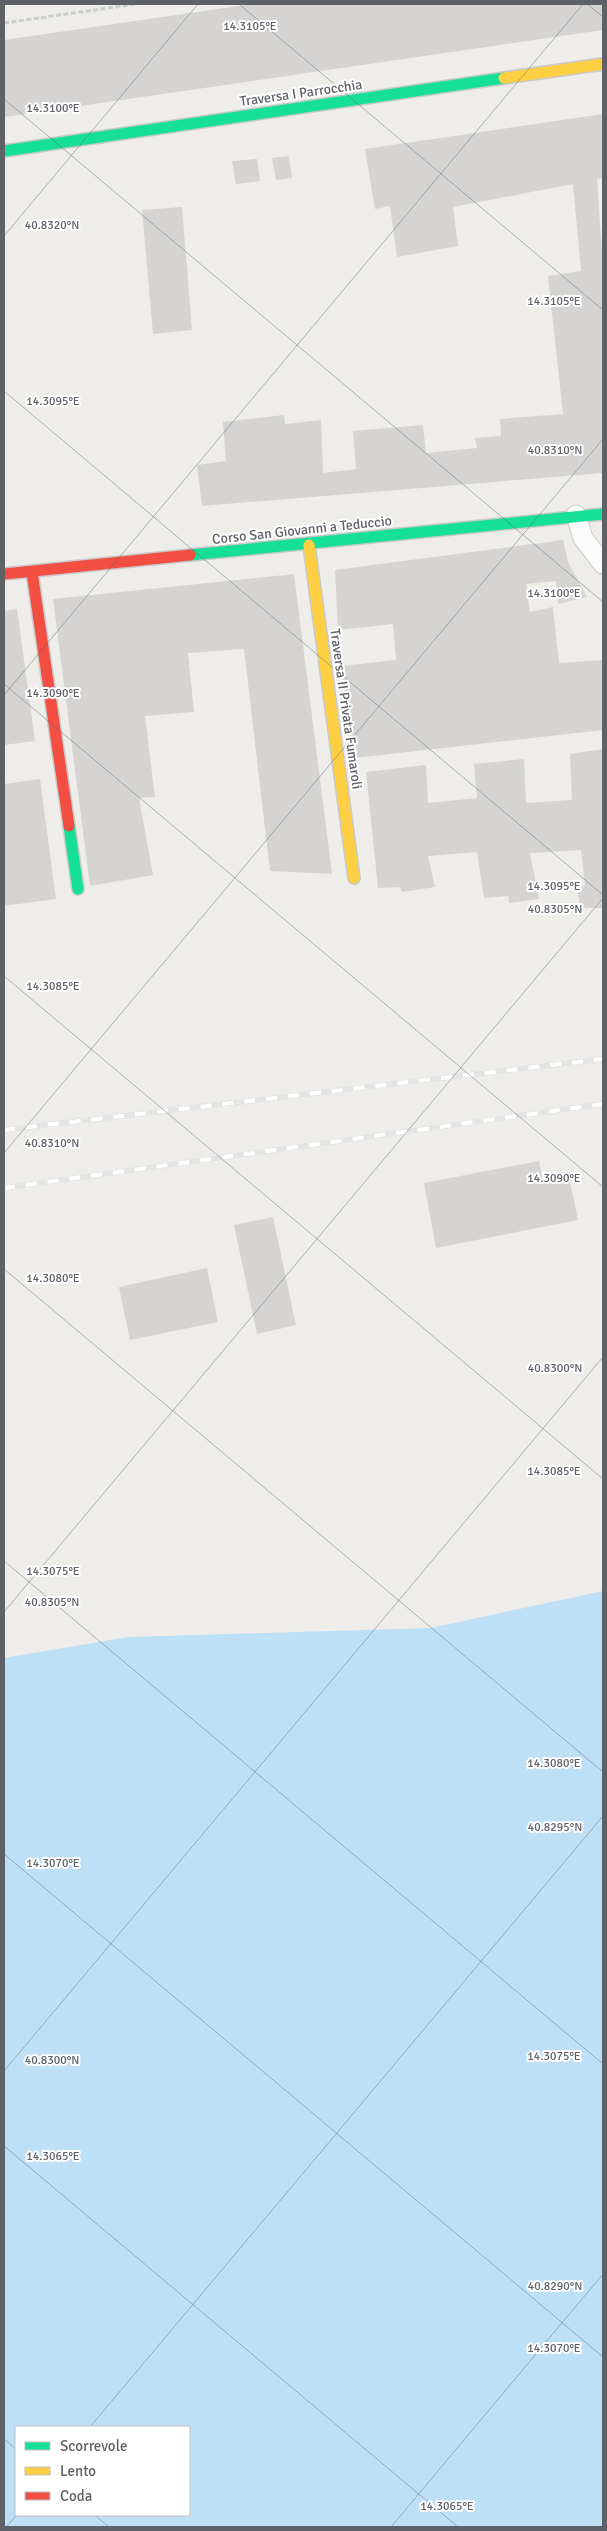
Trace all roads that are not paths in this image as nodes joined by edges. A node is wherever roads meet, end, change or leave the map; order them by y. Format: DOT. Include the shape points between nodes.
graph roads {
  1 [pos="603,64"];
  2 [pos="4,151"];
  3 [pos="603,514"];
  4 [pos="576,515"];
  5 [pos="309,545"];
  6 [pos="603,564"];
  7 [pos="32,572"];
  8 [pos="4,574"];
  9 [pos="354,878"];
  10 [pos="78,889"];
  1 -- 2 [label="street, Traversa I Parrocchia"];
  3 -- 4 [label="street, Corso San Giovanni a Teduccio"];
  4 -- 5 [label="street, Corso San Giovanni a Teduccio"];
  4 -- 6 [label="lane" via="583,538"];
  5 -- 7 [label="street, Corso San Giovanni a Teduccio"];
  5 -- 9 [label="street, Traversa II Privata Fumaroli"];
  7 -- 8 [label="street, Corso San Giovanni a Teduccio"];
  7 -- 10 [label="street"];
}
